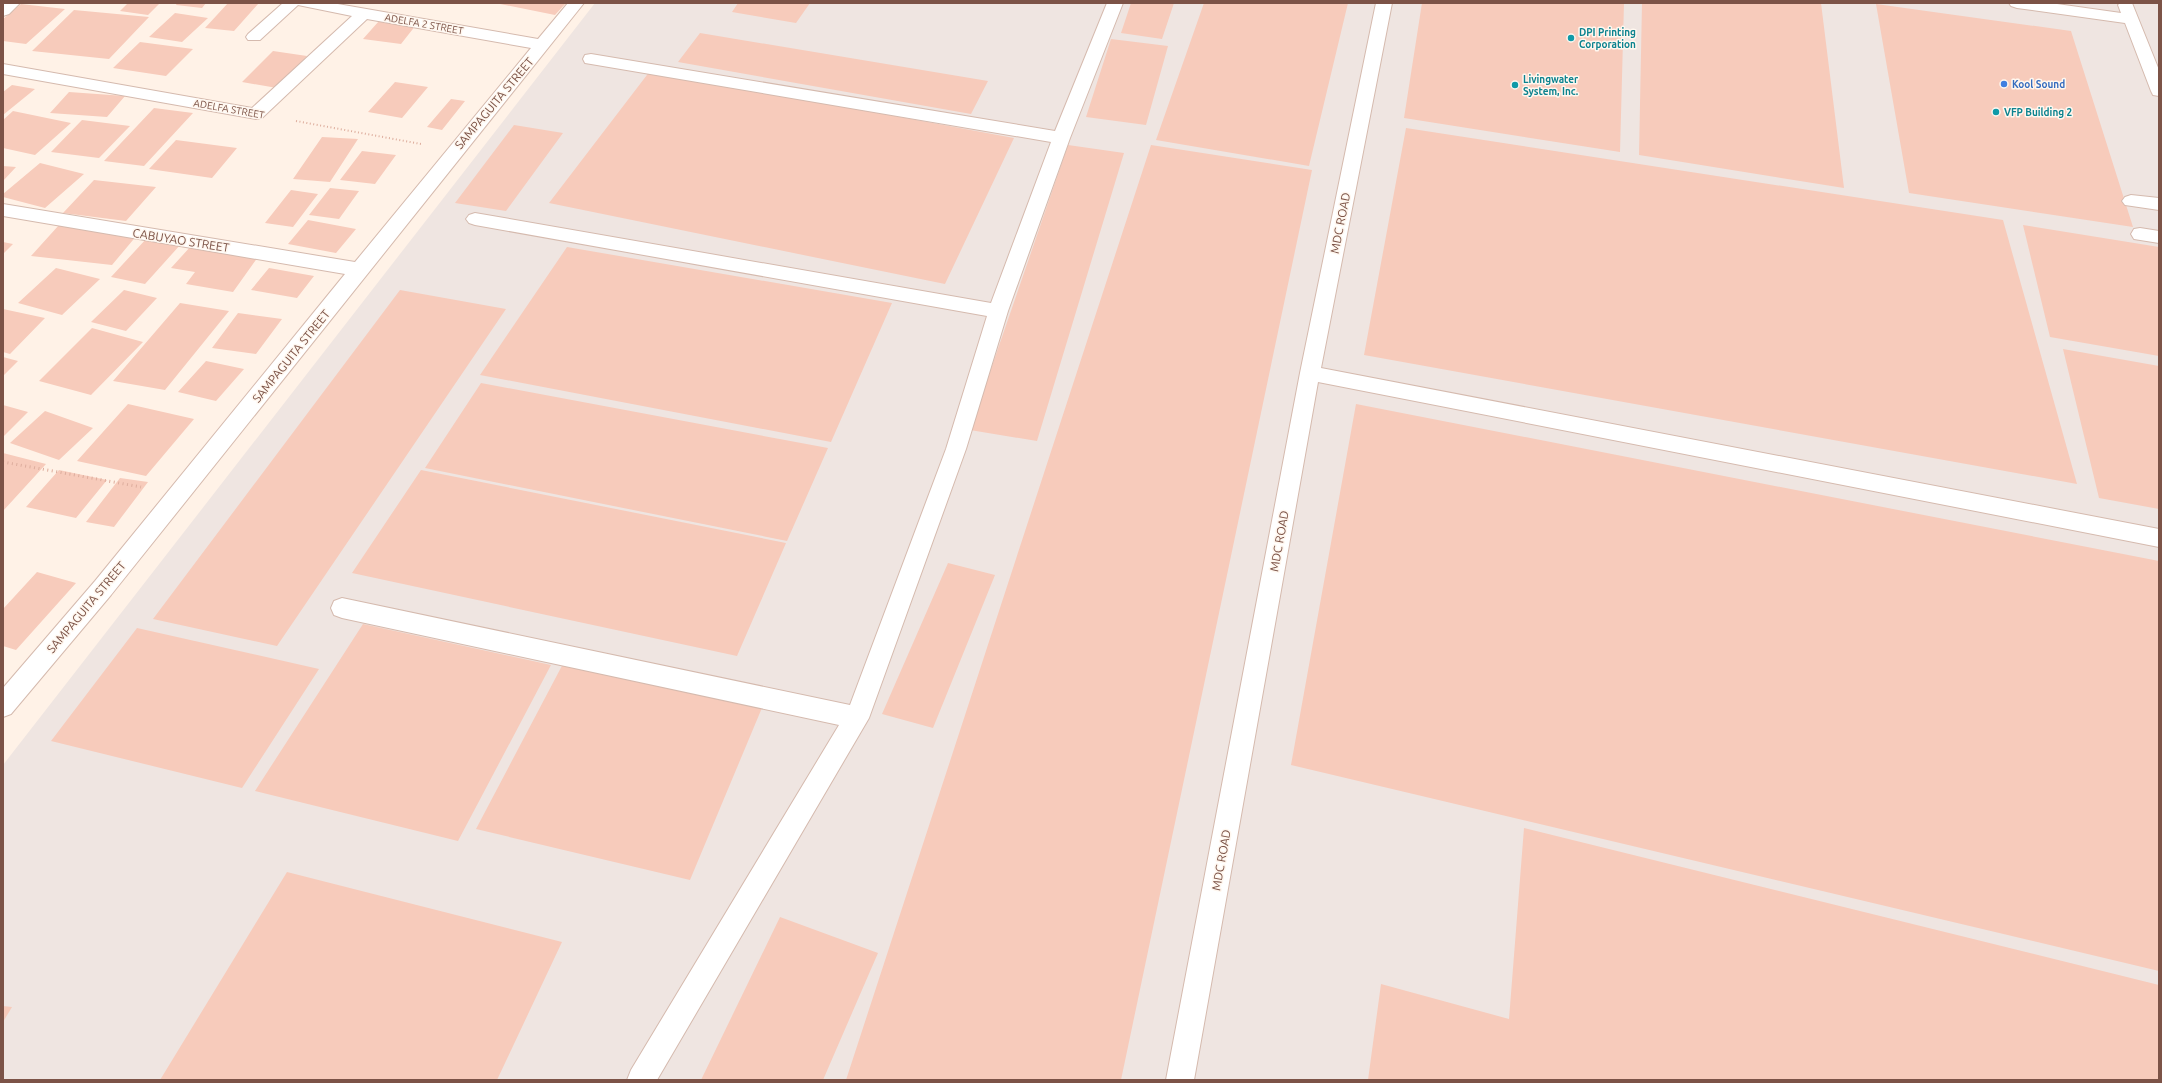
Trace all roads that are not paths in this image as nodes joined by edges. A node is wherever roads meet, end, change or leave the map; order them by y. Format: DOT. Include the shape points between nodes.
graph roads {
  1 [pos="12,3"];
  2 [pos="292,3"];
  3 [pos="305,3"];
  4 [pos="576,3"];
  5 [pos="1115,3"];
  6 [pos="1384,3"];
  7 [pos="2017,3"];
  8 [pos="2125,3"];
  9 [pos="3,11"];
  10 [pos="363,14"];
  11 [pos="2131,19"];
  12 [pos="254,37"];
  13 [pos="543,45"];
  14 [pos="591,59"];
  15 [pos="3,69"];
  16 [pos="2159,91"];
  17 [pos="1061,138"];
  18 [pos="2131,201"];
  19 [pos="2159,204"];
  20 [pos="3,210"];
  21 [pos="476,219"];
  22 [pos="2140,234"];
  23 [pos="2159,237"];
  24 [pos="360,270"];
  25 [pos="998,311"];
  26 [pos="1310,372"];
  27 [pos="2159,538"];
  28 [pos="342,608"];
  29 [pos="3,706"];
  30 [pos="857,718"];
  31 [pos="641,1080"];
  32 [pos="1180,1080"];
  1 -- 9 [label="street"];
  2 -- 12 [label="street"];
  3 -- 10 [label="street, ADELFA 2 STREET"];
  4 -- 13 [label="street, SAMPAGUITA STREET"];
  5 -- 17 [label="street"];
  6 -- 26 [label="street, MDC ROAD"];
  7 -- 11 [label="street"];
  8 -- 11 [label="street"];
  10 -- 13 [label="street, ADELFA 2 STREET"];
  10 -- 15 [label="street, ADELFA STREET" via="256,114"];
  11 -- 16 [label="street"];
  13 -- 24 [label="street, SAMPAGUITA STREET"];
  14 -- 17 [label="street"];
  17 -- 25 [label="street"];
  18 -- 19 [label="street"];
  20 -- 24 [label="street, CABUYAO STREET"];
  21 -- 25 [label="street"];
  22 -- 23 [label="street"];
  24 -- 29 [label="street, SAMPAGUITA STREET" via="103,588"];
  25 -- 30 [label="street" via="956,449"];
  26 -- 27 [label="street"];
  26 -- 32 [label="street, MDC ROAD"];
  28 -- 30 [label="street"];
  30 -- 31 [label="street"];
}
